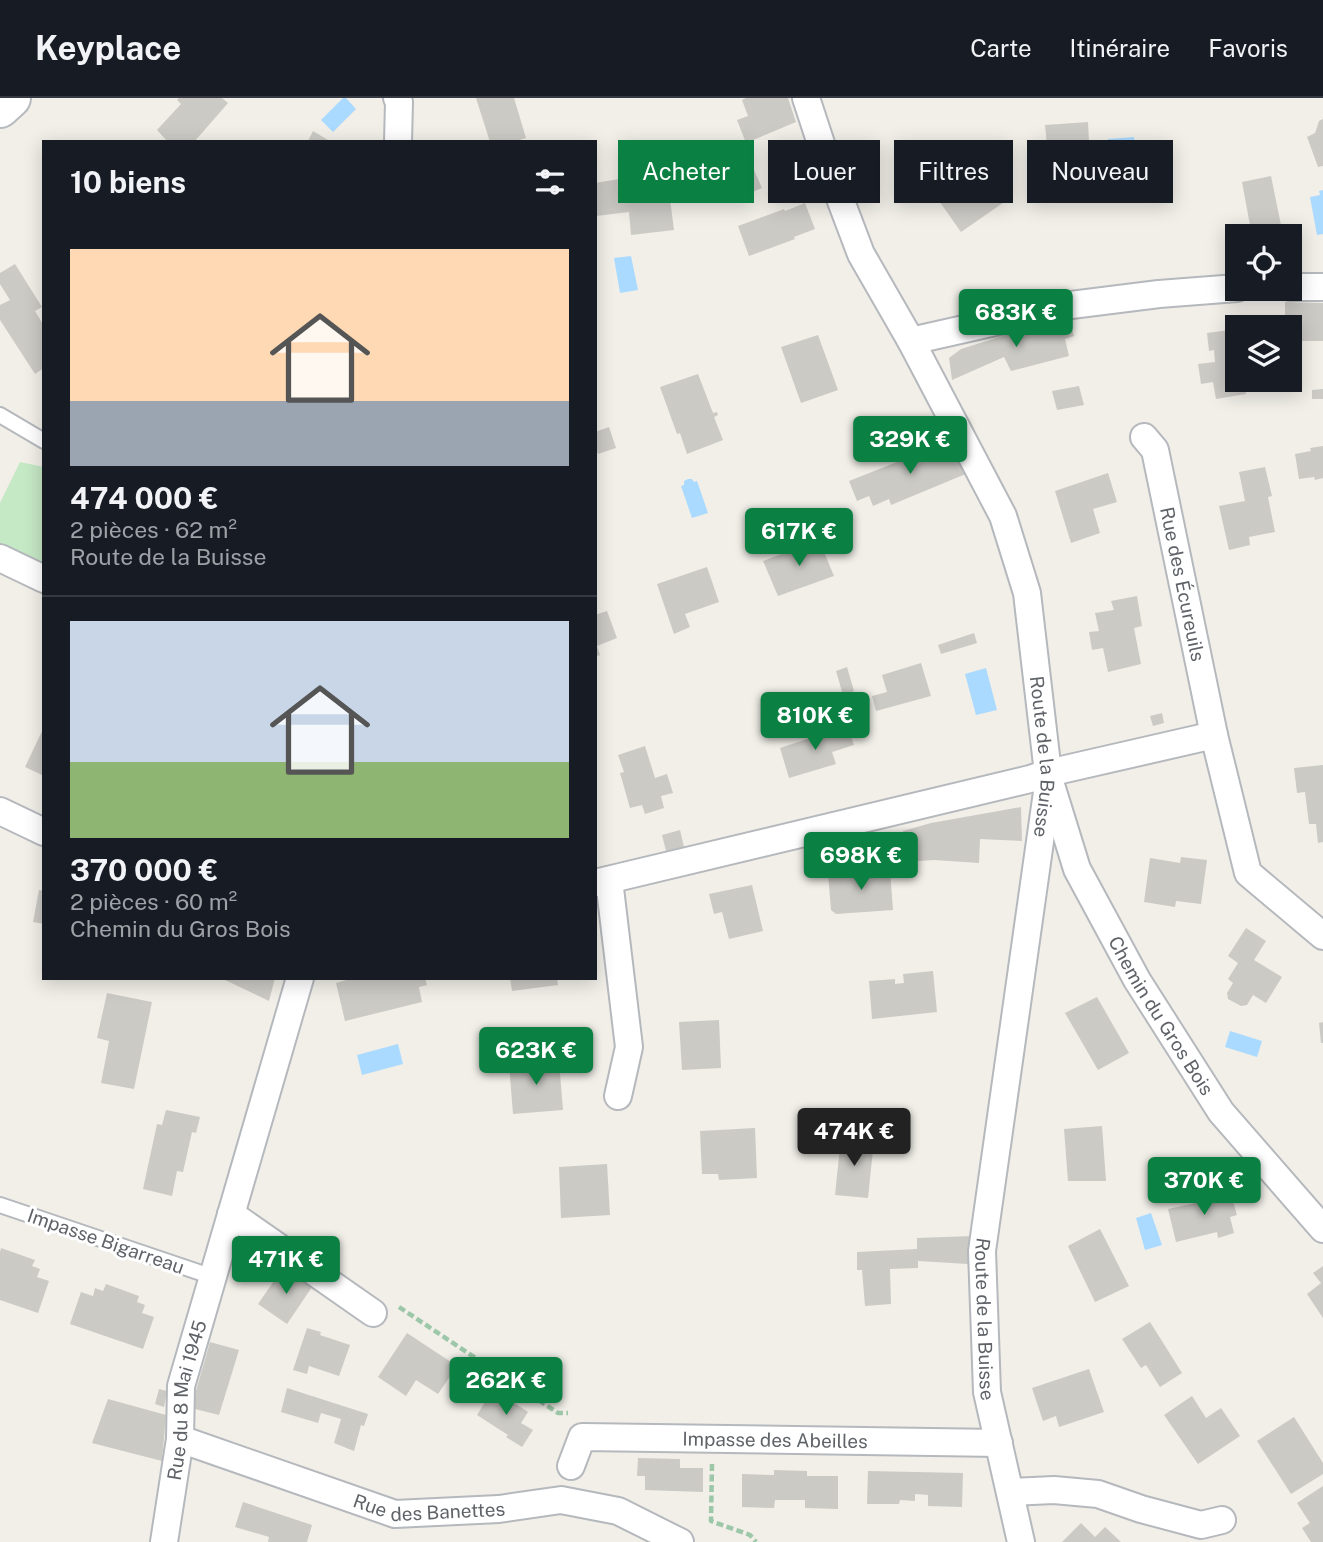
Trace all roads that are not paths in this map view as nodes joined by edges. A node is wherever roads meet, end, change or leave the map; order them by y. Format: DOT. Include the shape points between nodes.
graph roads {
  1 [pos="11,98"];
  2 [pos="397,98"];
  3 [pos="806,98"];
  4 [pos="0,108"];
  5 [pos="398,140"];
  6 [pos="1323,287"];
  7 [pos="1302,288"];
  8 [pos="1225,289"];
  9 [pos="911,341"];
  10 [pos="0,415"];
  11 [pos="1144,437"];
  12 [pos="42,440"];
  13 [pos="0,558"];
  14 [pos="42,578"];
  15 [pos="1214,735"];
  16 [pos="1048,773"];
  17 [pos="0,811"];
  18 [pos="42,831"];
  19 [pos="602,882"];
  20 [pos="1323,936"];
  21 [pos="299,980"];
  22 [pos="618,1096"];
  23 [pos="0,1205"];
  24 [pos="231,1214"];
  25 [pos="1323,1229"];
  26 [pos="213,1277"];
  27 [pos="385,1309"];
  28 [pos="180,1439"];
  29 [pos="999,1443"];
  30 [pos="571,1466"];
  31 [pos="1010,1492"];
  32 [pos="1222,1520"];
  33 [pos="164,1542"];
  34 [pos="680,1542"];
  35 [pos="1021,1542"];
  1 -- 4 [label="main road"];
  2 -- 5 [label="street"];
  3 -- 9 [label="street, Route de la Buisse" via="861,254"];
  6 -- 7 [label="street"];
  8 -- 9 [label="street" via="1071,305"];
  9 -- 16 [label="street, Route de la Buisse" via="1003,516 1027,593"];
  10 -- 12 [label="lane"];
  11 -- 15 [label="street, Rue des Écureuils" via="1155,450"];
  13 -- 14 [label="street"];
  15 -- 16 [label="street"];
  15 -- 20 [label="street, Rue des Écureuils" via="1248,873"];
  16 -- 19 [label="street"];
  16 -- 25 [label="street, Chemin du Gros Bois" via="1077,869 1137,980 1222,1112"];
  16 -- 29 [label="street, Route de la Buisse" via="982,1251 987,1392"];
  17 -- 18 [label="street"];
  19 -- 22 [label="street" via="629,1047"];
  21 -- 24 [label="street, Rue du 8 Mai 1945"];
  23 -- 26 [label="lane, Impasse Bigarreau"];
  24 -- 26 [label="street, Rue du 8 Mai 1945"];
  24 -- 27 [label="street"];
  26 -- 28 [label="street, Rue du 8 Mai 1945" via="181,1386"];
  28 -- 33 [label="street, Rue du 8 Mai 1945"];
  28 -- 34 [label="street, Rue des Banettes" via="395,1514 499,1509 561,1500 618,1511"];
  29 -- 30 [label="street, Impasse des Abeilles" via="582,1437"];
  29 -- 31 [label="street, Route de la Buisse"];
  31 -- 32 [label="street" via="1098,1494 1201,1525"];
  31 -- 35 [label="street, Route de la Buisse"];
}
